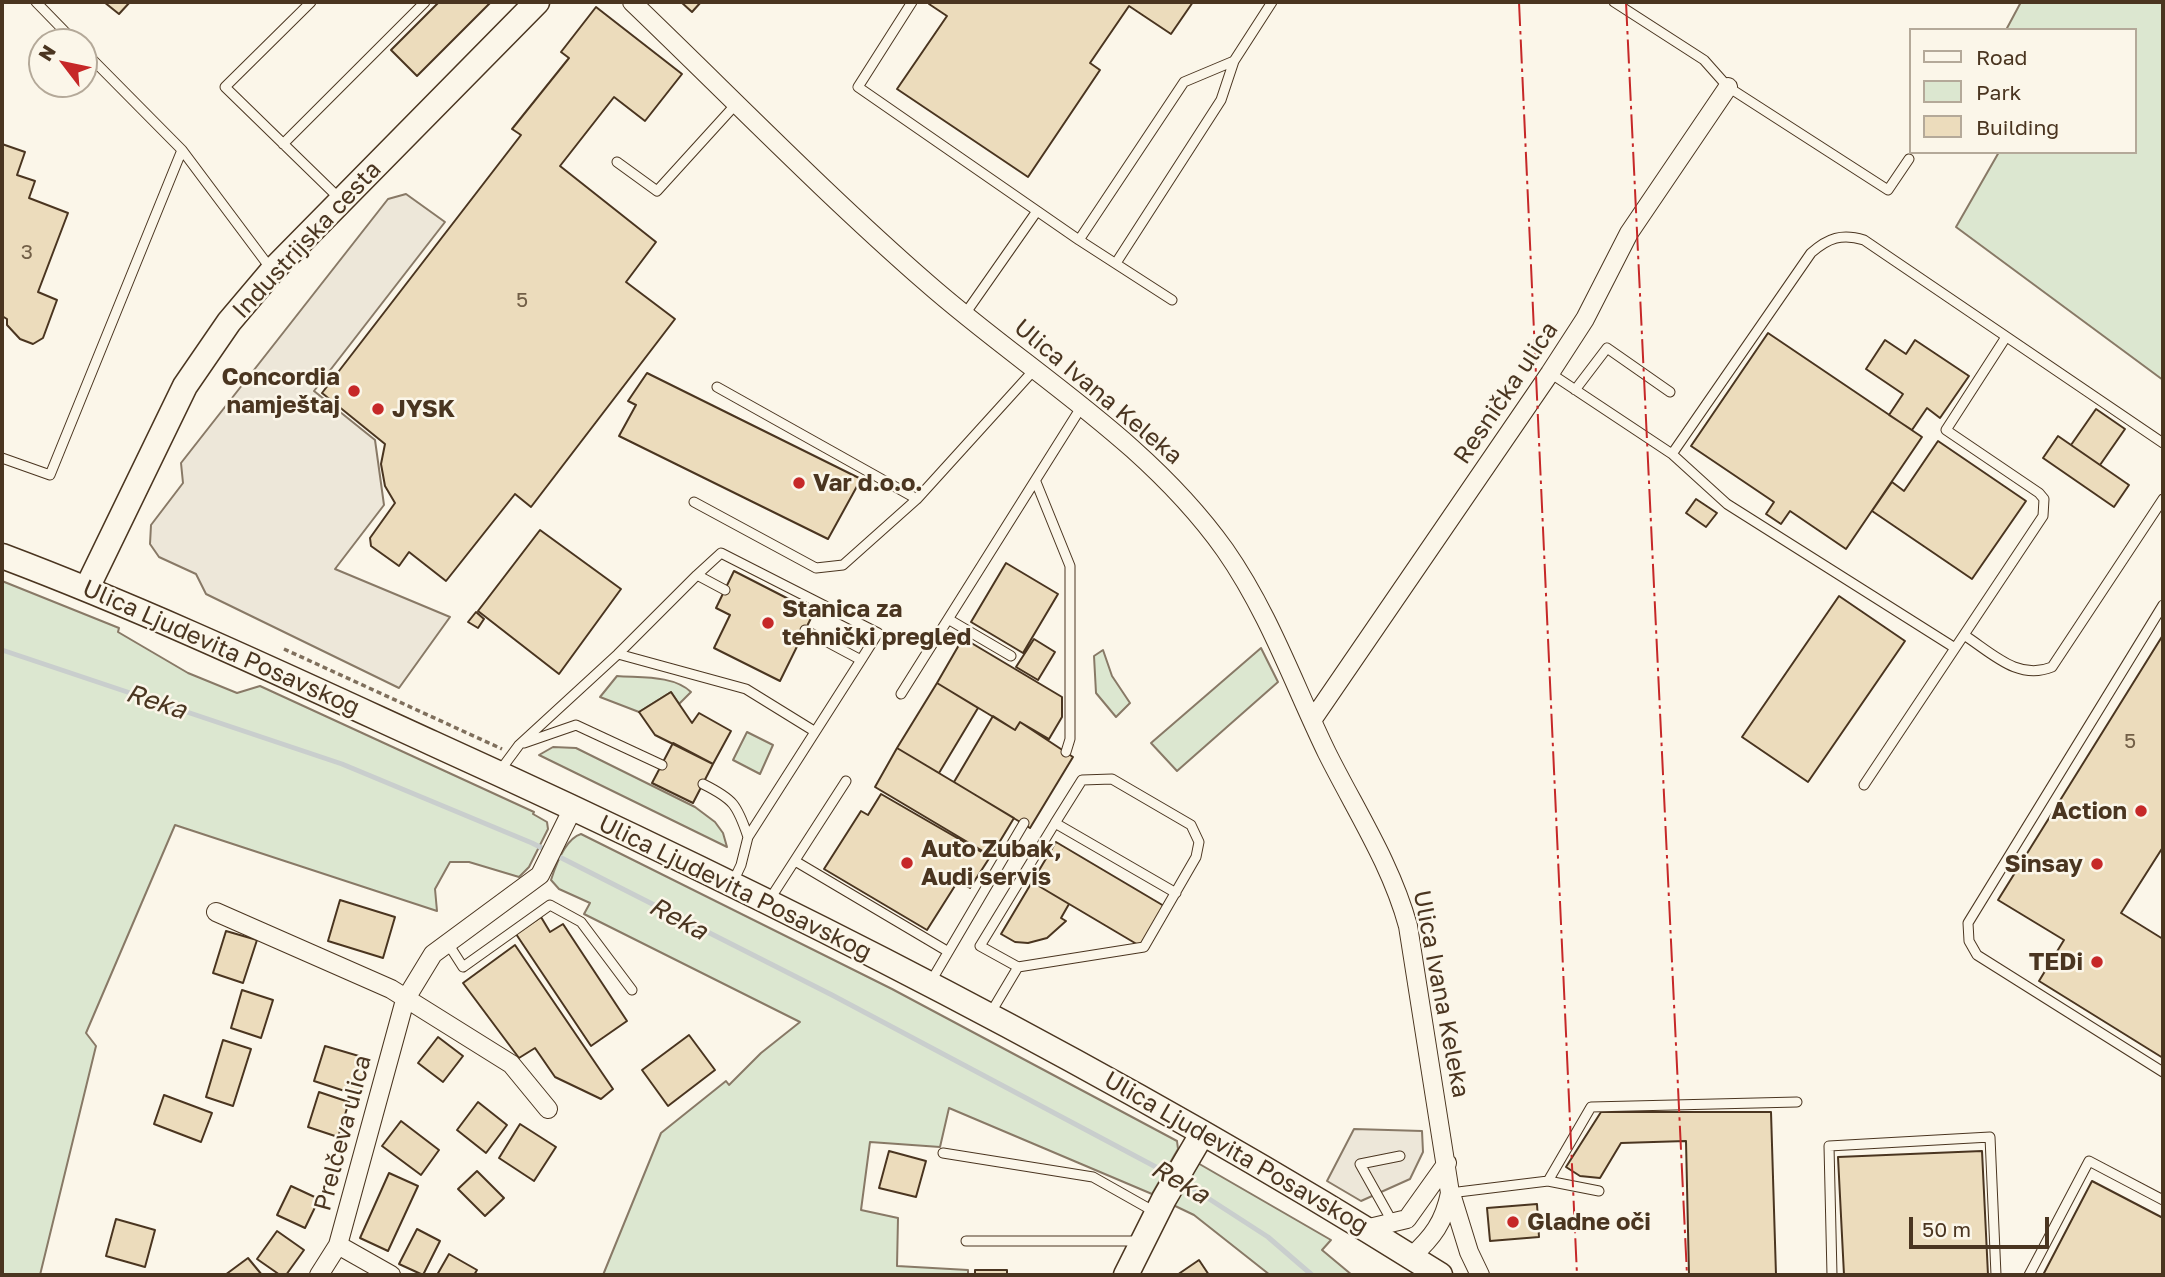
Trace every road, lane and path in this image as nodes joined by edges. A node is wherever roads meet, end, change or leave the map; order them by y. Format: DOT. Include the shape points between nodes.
graph roads {
  1 [pos="36,2"];
  2 [pos="312,2"];
  3 [pos="425,2"];
  4 [pos="537,2"];
  5 [pos="632,2"];
  6 [pos="912,2"];
  7 [pos="1272,2"];
  8 [pos="1614,2"];
  9 [pos="61,28"];
  10 [pos="1234,61"];
  11 [pos="98,65"];
  12 [pos="1728,88"];
  13 [pos="737,103"];
  14 [pos="284,144"];
  15 [pos="181,150"];
  16 [pos="1909,159"];
  17 [pos="617,162"];
  18 [pos="342,201"];
  19 [pos="1037,211"];
  20 [pos="1079,240"];
  21 [pos="1116,263"];
  22 [pos="273,270"];
  23 [pos="1172,300"];
  24 [pos="965,314"];
  25 [pos="2006,337"];
  26 [pos="1034,370"];
  27 [pos="1550,373"];
  28 [pos="718,387"];
  29 [pos="1575,390"];
  30 [pos="1670,392"];
  31 [pos="1082,406"];
  32 [pos="2163,443"];
  33 [pos="1672,454"];
  34 [pos="2,458"];
  35 [pos="1036,482"];
  36 [pos="916,499"];
  37 [pos="2163,499"];
  38 [pos="694,502"];
  39 [pos="2,556"];
  40 [pos="697,575"];
  41 [pos="87,588"];
  42 [pos="725,590"];
  43 [pos="2163,605"];
  44 [pos="948,620"];
  45 [pos="805,630"];
  46 [pos="1964,635"];
  47 [pos="1955,648"];
  48 [pos="284,649"];
  49 [pos="618,654"];
  50 [pos="1011,656"];
  51 [pos="861,660"];
  52 [pos="901,694"];
  53 [pos="1313,719"];
  54 [pos="814,731"];
  55 [pos="490,743"];
  56 [pos="519,745"];
  57 [pos="1066,752"];
  58 [pos="662,765"];
  59 [pos="498,773"];
  60 [pos="846,781"];
  61 [pos="703,784"];
  62 [pos="1864,785"];
  63 [pos="568,819"];
  64 [pos="1024,823"];
  65 [pos="1055,823"];
  66 [pos="748,836"];
  67 [pos="795,860"];
  68 [pos="731,885"];
  69 [pos="1176,893"];
  70 [pos="767,903"];
  71 [pos="216,912"];
  72 [pos="447,942"];
  73 [pos="947,951"];
  74 [pos="1018,967"];
  75 [pos="929,984"];
  76 [pos="632,990"];
  77 [pos="405,1000"];
  78 [pos="989,1016"];
  79 [pos="2163,1072"];
  80 [pos="1797,1102"];
  81 [pos="548,1109"];
  82 [pos="1202,1134"];
  83 [pos="943,1153"];
  84 [pos="1399,1156"];
  85 [pos="1447,1163"];
  86 [pos="1548,1181"];
  87 [pos="1599,1191"];
  88 [pos="1450,1193"];
  89 [pos="2163,1200"];
  90 [pos="1160,1206"];
  91 [pos="1394,1225"];
  92 [pos="1365,1229"];
  93 [pos="966,1241"];
  94 [pos="1143,1241"];
  95 [pos="338,1245"];
  96 [pos="1411,1257"];
  97 [pos="319,1275"];
  98 [pos="391,1275"];
  99 [pos="1126,1275"];
  100 [pos="1440,1275"];
  101 [pos="1480,1275"];
  102 [pos="1832,1275"];
  103 [pos="1996,1275"];
  104 [pos="2029,1275"];
  1 -- 9 [label="lane"];
  2 -- 14 [label="lane" via="225,87"];
  3 -- 14 [label="lane"];
  4 -- 18 [label="main road, Industrijska cesta"];
  5 -- 13 [label="street, Ulica Ivana Keleka"];
  6 -- 19 [label="lane" via="858,87"];
  7 -- 10 [label="lane"];
  8 -- 12 [label="lane" via="1704,60"];
  10 -- 20 [label="lane" via="1184,82"];
  10 -- 21 [label="lane" via="1221,100"];
  11 -- 15 [label="lane"];
  12 -- 16 [label="lane" via="1888,190"];
  12 -- 27 [label="street, Resnička ulica" via="1629,233 1585,319"];
  13 -- 17 [label="lane" via="657,191"];
  13 -- 24 [label="street, Ulica Ivana Keleka"];
  14 -- 18 [label="lane"];
  15 -- 22 [label="lane"];
  15 -- 34 [label="lane" via="50,475"];
  18 -- 22 [label="main road, Industrijska cesta"];
  19 -- 20 [label="lane"];
  19 -- 24 [label="lane"];
  20 -- 21 [label="lane"];
  21 -- 23 [label="lane"];
  22 -- 41 [label="main road, Industrijska cesta" via="185,386"];
  24 -- 26 [label="street, Ulica Ivana Keleka"];
  25 -- 32 [label="lane"];
  25 -- 33 [label="lane" via="1864,240 1837,237 1811,253"];
  25 -- 46 [label="lane" via="1946,430 2032,488 2044,499 2045,508"];
  26 -- 31 [label="street, Ulica Ivana Keleka"];
  26 -- 36 [label="lane"];
  27 -- 29 [label="lane"];
  27 -- 53 [label="street, Resnička ulica"];
  28 -- 36 [label="lane"];
  29 -- 30 [label="lane" via="1607,348"];
  29 -- 33 [label="lane"];
  31 -- 35 [label="lane"];
  31 -- 53 [label="street, Ulica Ivana Keleka" via="1171,485 1224,549 1262,610"];
  33 -- 47 [label="lane" via="1727,504"];
  35 -- 44 [label="lane"];
  35 -- 57 [label="lane" via="1070,566 1070,739"];
  36 -- 38 [label="lane" via="843,565 816,568"];
  37 -- 46 [label="lane" via="2052,667 2021,672"];
  39 -- 41 [label="main road, Ulica Ljudevita Posavskog"];
  40 -- 42 [label="lane"];
  40 -- 49 [label="lane"];
  40 -- 51 [label="lane" via="721,553 837,611 878,633"];
  41 -- 59 [label="main road, Ulica Ljudevita Posavskog"];
  43 -- 79 [label="lane" via="1968,923 1969,941 1977,955"];
  44 -- 50 [label="lane"];
  44 -- 52 [label="lane"];
  45 -- 51 [label="lane"];
  46 -- 47 [label="lane"];
  47 -- 62 [label="lane"];
  48 -- 55 [label="path"];
  49 -- 54 [label="lane" via="746,689"];
  49 -- 56 [label="lane"];
  51 -- 54 [label="lane"];
  53 -- 85 [label="street, Ulica Ivana Keleka" via="1401,898"];
  54 -- 66 [label="lane"];
  56 -- 58 [label="lane" via="576,726"];
  56 -- 59 [label="lane"];
  59 -- 63 [label="main road, Ulica Ljudevita Posavskog"];
  60 -- 67 [label="lane"];
  61 -- 66 [label="lane" via="730,798"];
  63 -- 68 [label="main road, Ulica Ljudevita Posavskog"];
  63 -- 72 [label="street, Prelčeva ulica" via="540,875"];
  64 -- 73 [label="lane"];
  65 -- 69 [label="lane"];
  65 -- 69 [label="lane" via="1082,780 1112,779 1191,825 1197,834 1196,857"];
  65 -- 74 [label="lane" via="980,946"];
  66 -- 68 [label="lane"];
  67 -- 70 [label="lane"];
  67 -- 73 [label="lane"];
  68 -- 70 [label="main road, Ulica Ljudevita Posavskog"];
  69 -- 74 [label="lane" via="1144,947"];
  70 -- 75 [label="main road, Ulica Ljudevita Posavskog"];
  71 -- 77 [label="street" via="391,989"];
  72 -- 76 [label="lane" via="463,967 550,905 581,922"];
  72 -- 77 [label="street, Prelčeva ulica" via="433,954"];
  73 -- 75 [label="lane"];
  74 -- 78 [label="lane"];
  75 -- 78 [label="main road, Ulica Ljudevita Posavskog"];
  77 -- 81 [label="street" via="511,1064"];
  77 -- 95 [label="street, Prelčeva ulica"];
  78 -- 82 [label="main road, Ulica Ljudevita Posavskog"];
  80 -- 86 [label="lane" via="1591,1107"];
  82 -- 90 [label="main road"];
  82 -- 92 [label="main road, Ulica Ljudevita Posavskog"];
  83 -- 90 [label="lane" via="1093,1177"];
  84 -- 91 [label="lane" via="1360,1164"];
  85 -- 88 [label="street, Ulica Ivana Keleka"];
  85 -- 91 [label="street" via="1406,1219"];
  86 -- 87 [label="lane"];
  86 -- 88 [label="lane"];
  88 -- 96 [label="street, Ulica Ivana Keleka" via="1446,1215 1433,1237"];
  88 -- 101 [label="street, Ulica Ivana Keleka"];
  89 -- 104 [label="lane" via="2089,1161"];
  90 -- 94 [label="main road"];
  91 -- 92 [label="street"];
  92 -- 96 [label="main road, Ulica Ljudevita Posavskog"];
  93 -- 94 [label="lane"];
  94 -- 99 [label="main road"];
  95 -- 97 [label="street, Prelčeva ulica"];
  95 -- 98 [label="street"];
  96 -- 100 [label="main road, Ulica Ljudevita Posavskog"];
  102 -- 103 [label="lane" via="1829,1146 1979,1137 1990,1137"];
}
